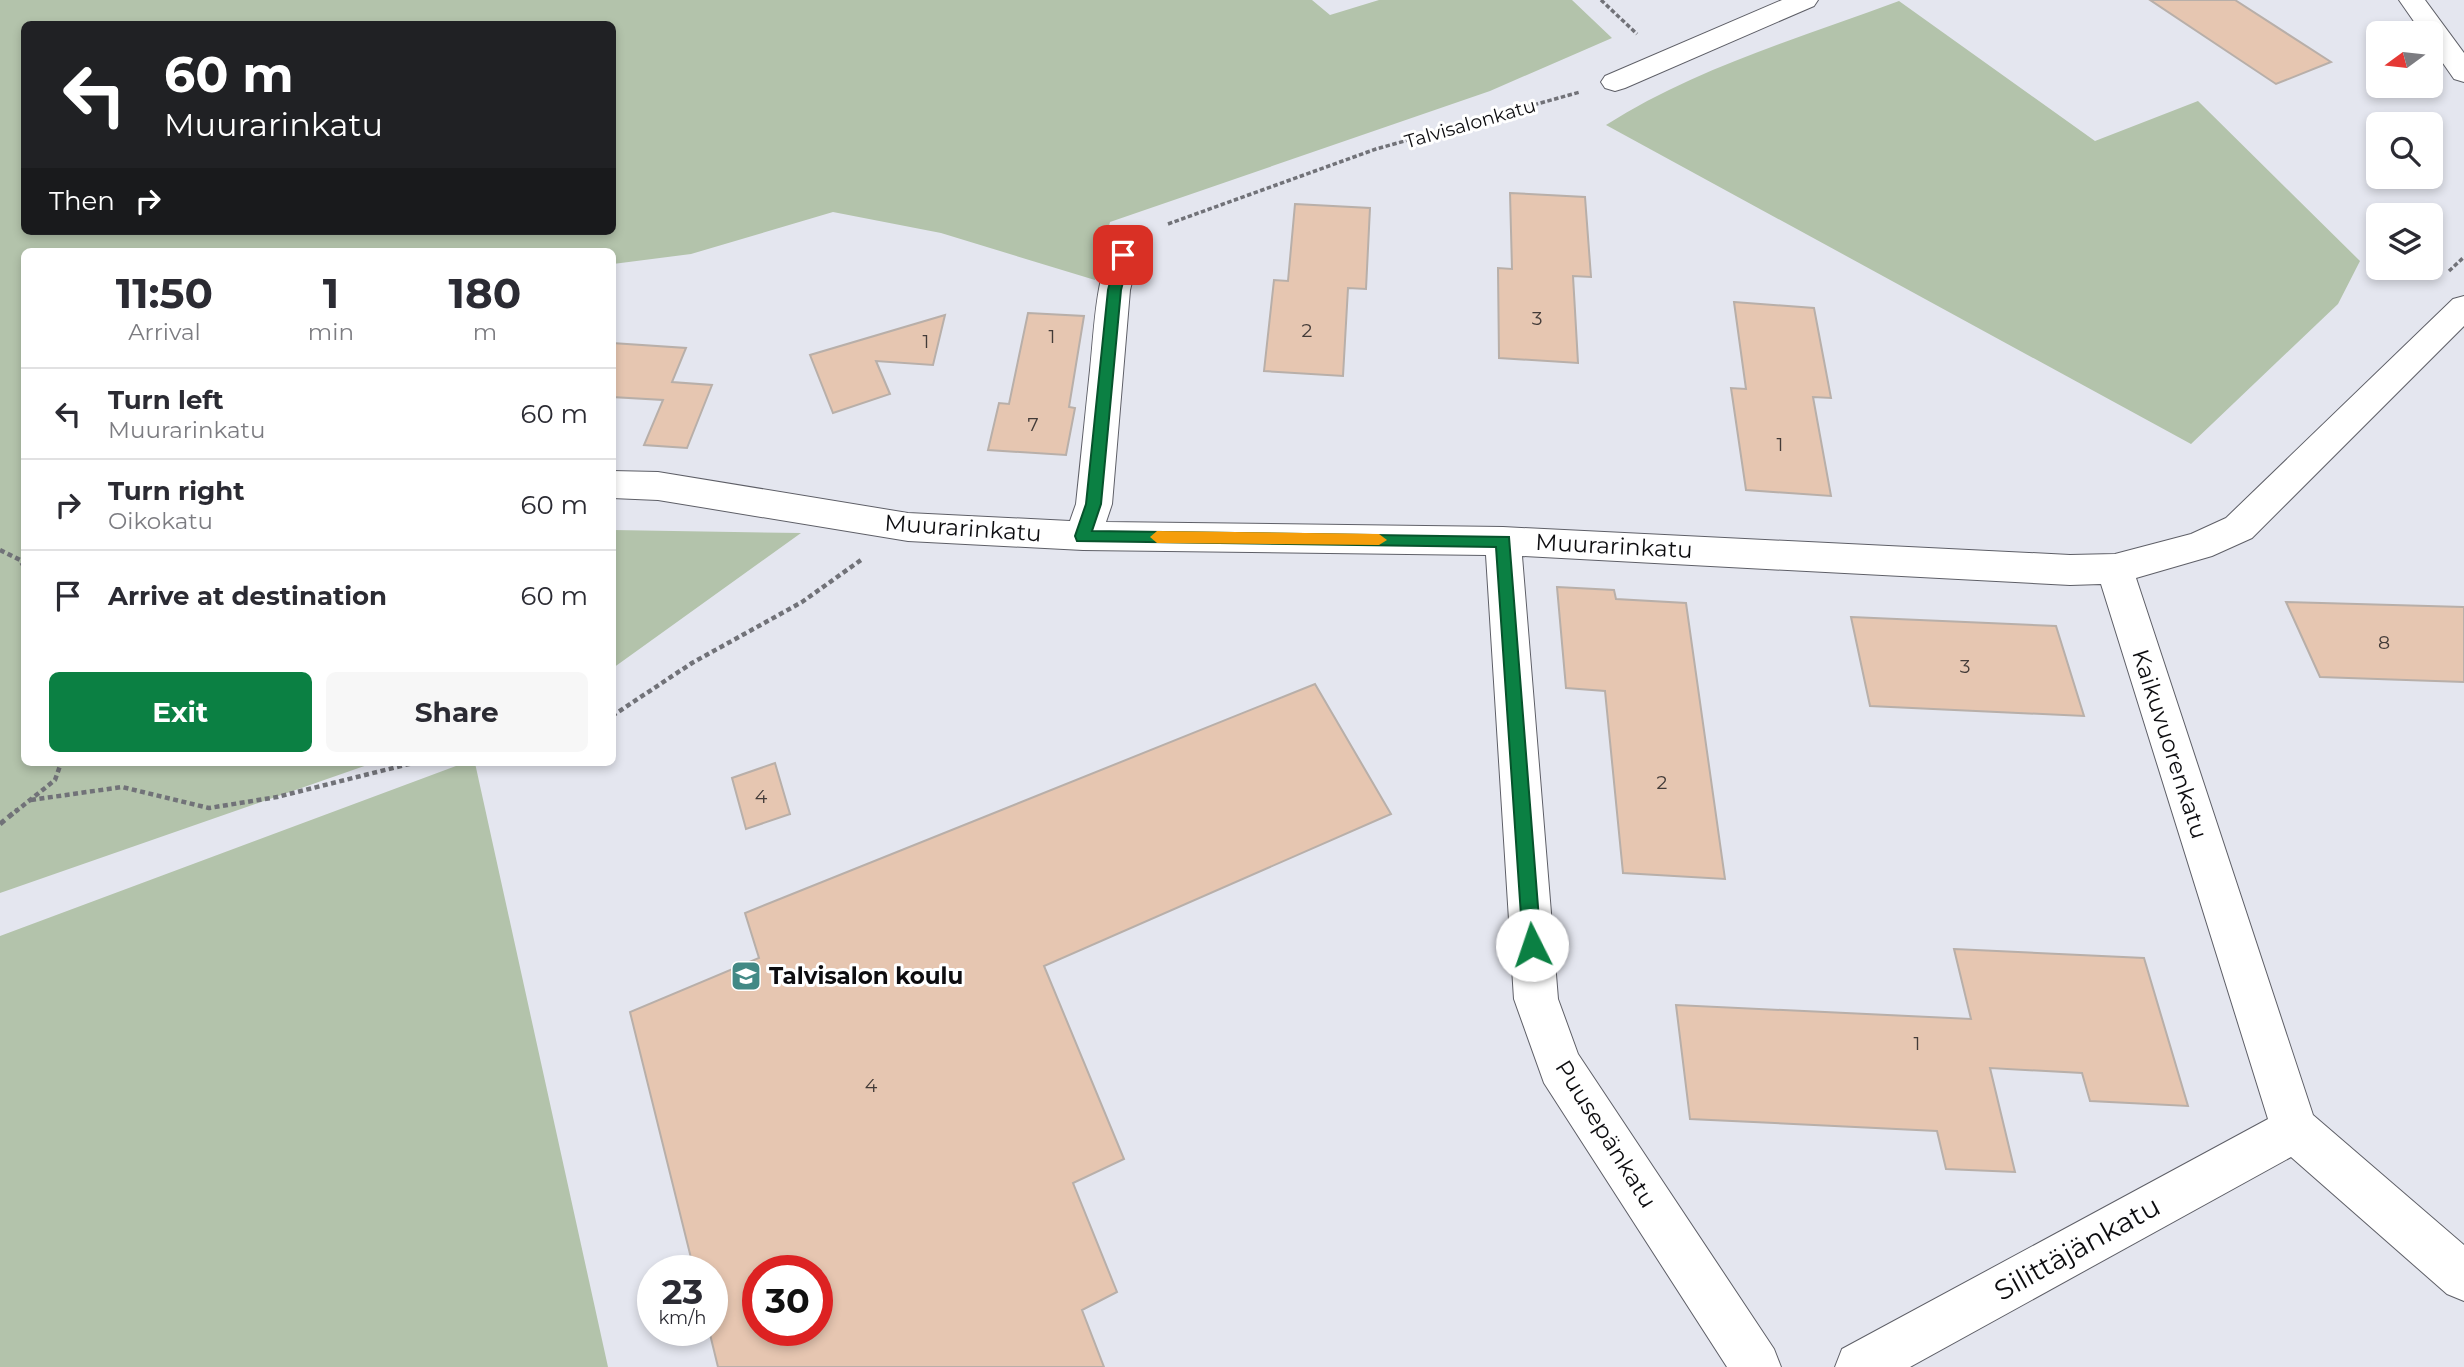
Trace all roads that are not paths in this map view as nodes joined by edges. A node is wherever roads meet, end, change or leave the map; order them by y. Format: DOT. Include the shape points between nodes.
graph roads {
  1 [pos="1805,0"];
  2 [pos="2412,0"];
  3 [pos="2464,74"];
  4 [pos="1615,82"];
  5 [pos="1131,237"];
  6 [pos="2454,291"];
  7 [pos="616,484"];
  8 [pos="1083,536"];
  9 [pos="1503,541"];
  10 [pos="2115,569"];
  11 [pos="2295,1130"];
  12 [pos="2464,1277"];
  13 [pos="1756,1367"];
  14 [pos="1860,1367"];
  1 -- 4 [label="street"];
  2 -- 3 [label="street"];
  5 -- 8 [label="street" via="1114,290 1094,504"];
  6 -- 10 [label="street" via="2239,528 2199,546"];
  7 -- 8 [label="street, Muurarinkatu" via="658,485 908,527"];
  8 -- 9 [label="street, Muurarinkatu"];
  9 -- 10 [label="street, Muurarinkatu"];
  9 -- 13 [label="street, Puusepänkatu" via="1536,999 1560,1067"];
  10 -- 11 [label="street, Kaikuvuorenkatu"];
  11 -- 12 [label="street"];
  11 -- 14 [label="street, Silittäjänkatu"];
}
